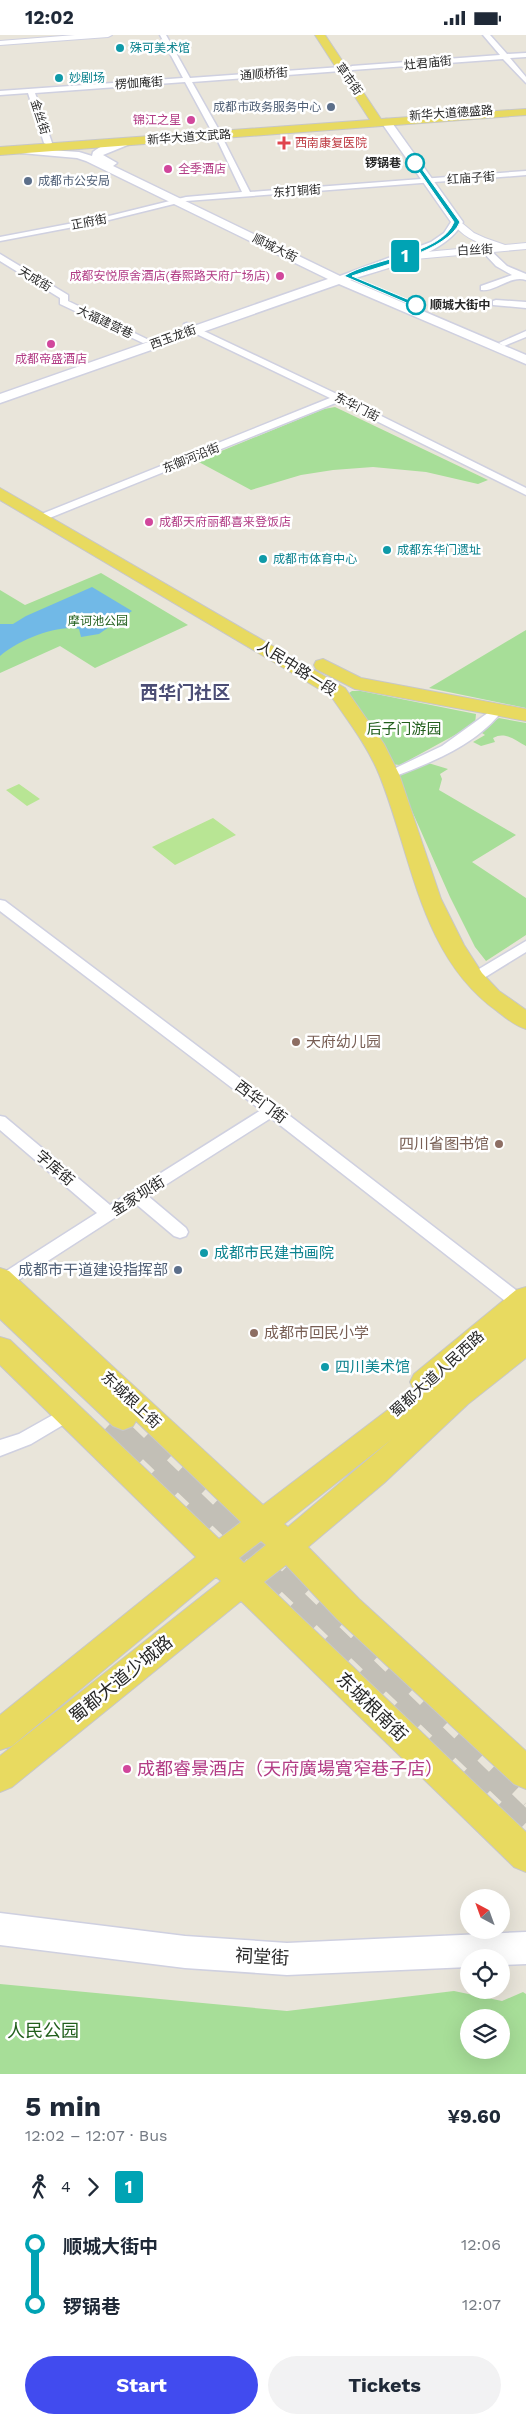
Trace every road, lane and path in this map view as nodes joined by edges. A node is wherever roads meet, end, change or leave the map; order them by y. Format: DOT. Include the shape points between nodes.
graph roads {
  1 [pos="108,35"];
  2 [pos="163,35"];
  3 [pos="320,35"];
  4 [pos="330,35"];
  5 [pos="486,35"];
  6 [pos="64,37"];
  7 [pos="0,43"];
  8 [pos="526,55"];
  9 [pos="504,56"];
  10 [pos="347,68"];
  11 [pos="187,79"];
  12 [pos="526,81"];
  13 [pos="32,91"];
  14 [pos="0,93"];
  15 [pos="526,107"];
  16 [pos="526,112"];
  17 [pos="381,120"];
  18 [pos="216,133"];
  19 [pos="126,142"];
  20 [pos="48,143"];
  21 [pos="0,146"];
  22 [pos="21,150"];
  23 [pos="0,151"];
  24 [pos="526,173"];
  25 [pos="422,181"];
  26 [pos="247,194"];
  27 [pos="181,200"];
  28 [pos="432,207"];
  29 [pos="457,222"];
  30 [pos="440,228"];
  31 [pos="0,239"];
  32 [pos="521,246"];
  33 [pos="486,251"];
  34 [pos="0,257"];
  35 [pos="404,257"];
  36 [pos="338,276"];
  37 [pos="522,276"];
  38 [pos="484,289"];
  39 [pos="63,303"];
  40 [pos="496,303"];
  41 [pos="526,305"];
  42 [pos="191,328"];
  43 [pos="526,334"];
  44 [pos="146,341"];
  45 [pos="504,343"];
  46 [pos="526,352"];
  47 [pos="526,360"];
  48 [pos="0,393"];
  49 [pos="338,398"];
  50 [pos="0,399"];
  51 [pos="0,482"];
  52 [pos="526,492"];
  53 [pos="0,493"];
  54 [pos="49,515"];
  55 [pos="347,687"];
  56 [pos="496,711"];
  57 [pos="526,715"];
  58 [pos="389,774"];
  59 [pos="0,904"];
  60 [pos="526,946"];
  61 [pos="474,978"];
  62 [pos="526,1021"];
  63 [pos="272,1110"];
  64 [pos="0,1121"];
  65 [pos="137,1196"];
  66 [pos="109,1214"];
  67 [pos="180,1232"];
  68 [pos="1,1287"];
  69 [pos="524,1306"];
  70 [pos="0,1324"];
  71 [pos="526,1343"];
  72 [pos="0,1348"];
  73 [pos="526,1363"];
  74 [pos="67,1414"];
  75 [pos="0,1448"];
  76 [pos="374,1475"];
  77 [pos="261,1524"];
  78 [pos="287,1546"];
  79 [pos="218,1557"];
  80 [pos="242,1582"];
  81 [pos="0,1735"];
  82 [pos="526,1773"];
  83 [pos="0,1776"];
  84 [pos="526,1855"];
  85 [pos="0,1929"];
  86 [pos="526,1948"];
  1 -- 6 [label="street"];
  2 -- 11 [label="street"];
  3 -- 10 [label="main road, 草市街"];
  4 -- 10 [label="main road, 草市街"];
  5 -- 9 [label="street"];
  6 -- 7 [label="street"];
  8 -- 9 [label="street, 灶君庙街"];
  9 -- 10 [label="street, 灶君庙街"];
  9 -- 12 [label="street"];
  10 -- 11 [label="street, 通顺桥街"];
  10 -- 17 [label="main road, 草市街"];
  11 -- 13 [label="street, 楞伽庵街"];
  11 -- 18 [label="street"];
  13 -- 14 [label="street, 楞伽庵街"];
  13 -- 20 [label="street, 金丝街"];
  15 -- 17 [label="main road, 新华大道德盛路"];
  16 -- 17 [label="main road, 新华大道德盛路"];
  17 -- 18 [label="main road, 新华大道文武路"];
  17 -- 25 [label="main road"];
  18 -- 19 [label="main road, 新华大道文武路"];
  18 -- 20 [label="main road, 新华大道文武路"];
  18 -- 26 [label="street"];
  19 -- 22 [label="main road, 新华大道文武路"];
  19 -- 27 [label="main road, 顺城大街" via="102,150 97,156"];
  20 -- 21 [label="main road, 新华大道文武路"];
  22 -- 23 [label="main road, 新华大道文武路"];
  22 -- 27 [label="main road, 顺城大街" via="83,156"];
  24 -- 25 [label="street, 红庙子街"];
  25 -- 26 [label="street, 东打铜街"];
  25 -- 28 [label="main road"];
  25 -- 29 [label="main road"];
  26 -- 27 [label="street, 东打铜街"];
  27 -- 31 [label="street, 正府街" via="105,219"];
  27 -- 36 [label="main road, 顺城大街"];
  29 -- 32 [label="street, 白丝街" via="472,236 492,244"];
  29 -- 35 [label="main road" via="449,236"];
  30 -- 36 [label="main road" via="427,241"];
  32 -- 33 [label="street, 白丝街"];
  33 -- 35 [label="street, 白丝街" via="434,252"];
  33 -- 37 [label="street" via="499,265"];
  34 -- 39 [label="street, 天成街" via="65,297"];
  35 -- 36 [label="main road"];
  36 -- 42 [label="main road, 西玉龙街"];
  36 -- 45 [label="main road, 顺城大街"];
  36 -- 47 [label="main road, 顺城大街"];
  37 -- 38 [label="street"];
  39 -- 44 [label="street, 大福建营巷"];
  40 -- 41 [label="street"];
  42 -- 44 [label="main road, 西玉龙街"];
  42 -- 49 [label="street, 东华门街"];
  42 -- 50 [label="main road, 西玉龙街"];
  43 -- 45 [label="street"];
  44 -- 48 [label="main road, 西玉龙街"];
  45 -- 46 [label="main road, 顺城大街"];
  49 -- 52 [label="street, 东华门街"];
  49 -- 54 [label="street, 东御河沿街"];
  51 -- 54 [label="main road, 人民中路一段"];
  53 -- 54 [label="main road, 人民中路一段"];
  54 -- 55 [label="main road, 人民中路一段"];
  55 -- 56 [label="main road, 人民中路一段"];
  55 -- 58 [label="main road, 人民中路一段"];
  56 -- 57 [label="main road, 人民中路一段"];
  56 -- 58 [label="street" via="484,725"];
  58 -- 61 [label="main road, 人民中路一段" via="430,899 453,947"];
  59 -- 63 [label="street, 西华门街"];
  60 -- 61 [label="street"];
  61 -- 62 [label="main road, 人民中路一段" via="491,996"];
  63 -- 65 [label="street, 金家坝街"];
  63 -- 69 [label="street, 西华门街"];
  64 -- 66 [label="street, 字库街"];
  65 -- 66 [label="street, 金家坝街"];
  65 -- 67 [label="street"];
  66 -- 68 [label="street, 金家坝街"];
  68 -- 70 [label="main road, 东城根上街" via="115,1422"];
  68 -- 77 [label="main road, 东城根上街" via="166,1432"];
  69 -- 77 [label="main road, 蜀都大道人民西路" via="350,1454"];
  71 -- 76 [label="main road, 蜀都大道人民西路" via="458,1396"];
  72 -- 74 [label="main road"];
  73 -- 76 [label="main road, 蜀都大道人民西路"];
  74 -- 75 [label="street" via="25,1439"];
  74 -- 79 [label="main road"];
  76 -- 78 [label="main road, 蜀都大道人民西路"];
  77 -- 78 [label="main road"];
  77 -- 79 [label="main road, 蜀都大道人民西路"];
  78 -- 80 [label="main road, 蜀都大道人民西路"];
  78 -- 82 [label="main road" via="348,1609"];
  79 -- 80 [label="main road, 东城根南街"];
  79 -- 81 [label="main road, 蜀都大道少城路"];
  80 -- 83 [label="main road, 蜀都大道少城路"];
  80 -- 84 [label="main road, 东城根南街"];
  85 -- 86 [label="main road, 祠堂街" via="185,1952 287,1959"];
}
